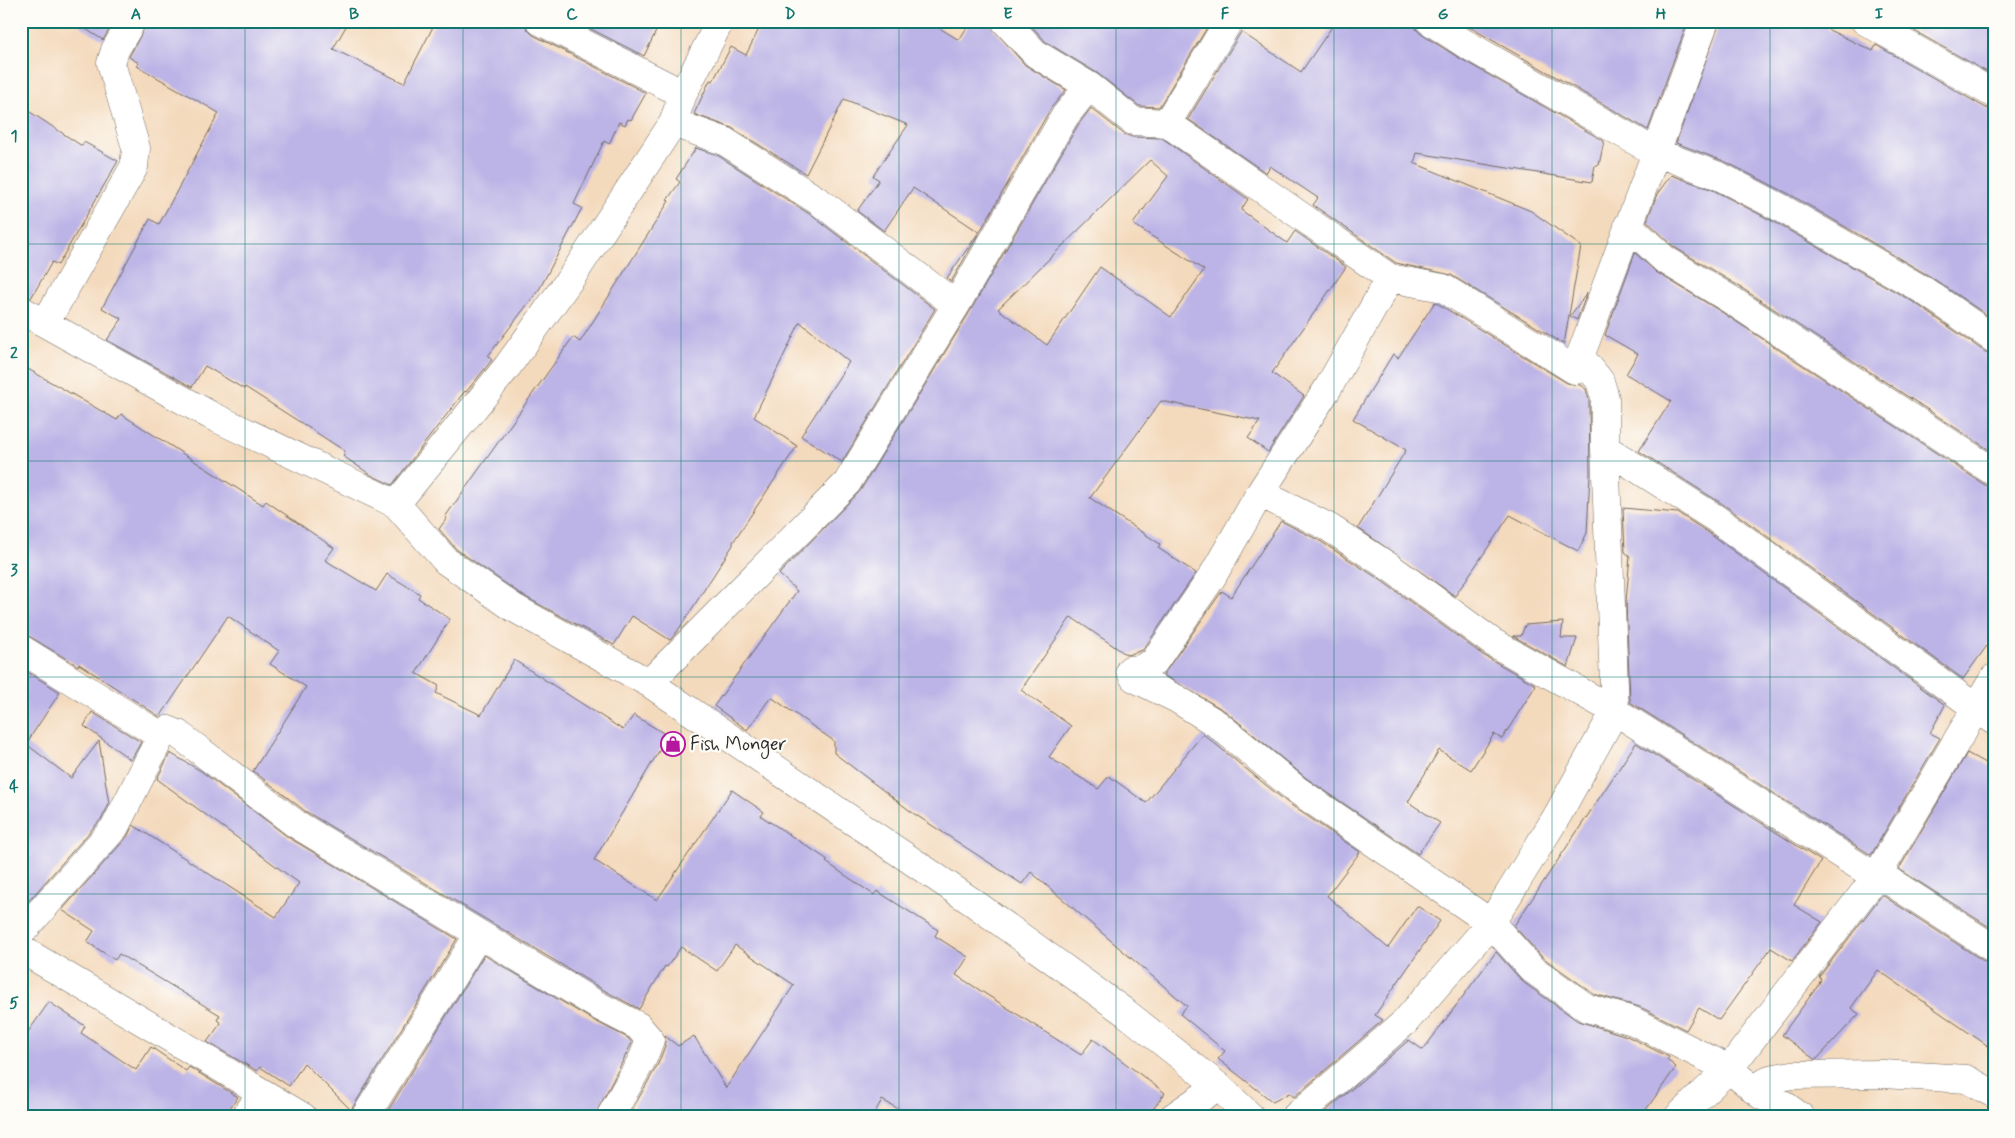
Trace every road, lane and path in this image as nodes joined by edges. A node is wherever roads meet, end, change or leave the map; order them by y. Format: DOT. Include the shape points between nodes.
graph roads {
  1 [pos="132,21"];
  2 [pos="540,21"];
  3 [pos="720,21"];
  4 [pos="1005,21"];
  5 [pos="1229,21"];
  6 [pos="1430,21"];
  7 [pos="1705,21"];
  8 [pos="1865,21"];
  9 [pos="1089,86"];
  10 [pos="683,94"];
  11 [pos="1994,94"];
  12 [pos="673,123"];
  13 [pos="1167,123"];
  14 [pos="1655,152"];
  15 [pos="1628,225"];
  16 [pos="1390,278"];
  17 [pos="956,305"];
  18 [pos="21,310"];
  19 [pos="46,322"];
  20 [pos="1994,339"];
  21 [pos="1575,370"];
  22 [pos="1605,448"];
  23 [pos="1994,472"];
  24 [pos="1260,492"];
  25 [pos="396,504"];
  26 [pos="21,649"];
  27 [pos="1994,678"];
  28 [pos="649,683"];
  29 [pos="1616,711"];
  30 [pos="1984,714"];
  31 [pos="161,736"];
  32 [pos="1876,877"];
  33 [pos="1491,923"];
  34 [pos="21,933"];
  35 [pos="479,934"];
  36 [pos="21,949"];
  37 [pos="1994,949"];
  38 [pos="1728,1069"];
  39 [pos="1218,1086"];
  40 [pos="1754,1090"];
  41 [pos="262,1093"];
  42 [pos="1994,1094"];
  43 [pos="245,1117"];
  44 [pos="303,1117"];
  45 [pos="365,1117"];
  46 [pos="610,1117"];
  47 [pos="1173,1117"];
  48 [pos="1251,1117"];
  49 [pos="1295,1117"];
  50 [pos="1678,1117"];
  51 [pos="1801,1117"];
  1 -- 19 [label="street" via="111,63 136,148 134,167"];
  2 -- 10 [label="street"];
  3 -- 10 [label="street"];
  4 -- 9 [label="street" via="1036,54"];
  5 -- 13 [label="street"];
  6 -- 14 [label="street"];
  7 -- 14 [label="street"];
  8 -- 11 [label="street"];
  9 -- 13 [label="street" via="1133,121"];
  9 -- 17 [label="street" via="1064,116"];
  10 -- 12 [label="street"];
  12 -- 17 [label="street" via="724,141 820,202"];
  12 -- 25 [label="street" via="573,275 507,367"];
  13 -- 16 [label="street"];
  14 -- 15 [label="street"];
  14 -- 20 [label="street" via="1719,176 1783,209 1923,290"];
  15 -- 21 [label="street"];
  15 -- 23 [label="street" via="1664,259"];
  16 -- 21 [label="street" via="1443,288"];
  16 -- 24 [label="street" via="1328,388"];
  17 -- 28 [label="street" via="847,483"];
  18 -- 19 [label="street"];
  19 -- 25 [label="street" via="210,415"];
  21 -- 22 [label="street" via="1588,366 1600,381 1605,398"];
  22 -- 29 [label="street"];
  22 -- 30 [label="street" via="1716,518"];
  24 -- 29 [label="street" via="1328,528 1391,568 1492,642"];
  24 -- 33 [label="street" via="1212,576 1154,662 1130,670 1134,678 1217,724 1297,790"];
  25 -- 28 [label="street" via="446,561 514,608"];
  26 -- 31 [label="street"];
  27 -- 30 [label="street"];
  28 -- 39 [label="street" via="974,903 1126,1013"];
  29 -- 32 [label="street"];
  29 -- 33 [label="street" via="1557,816"];
  30 -- 32 [label="street"];
  31 -- 34 [label="street" via="115,827"];
  31 -- 35 [label="street" via="168,730 178,734 296,824"];
  32 -- 37 [label="street" via="1891,882"];
  32 -- 38 [label="street"];
  33 -- 38 [label="street" via="1532,969 1587,1008 1633,1021"];
  33 -- 49 [label="street" via="1405,1022"];
  35 -- 45 [label="street"];
  35 -- 46 [label="street" via="638,1026 650,1040"];
  36 -- 41 [label="street"];
  38 -- 40 [label="street"];
  38 -- 50 [label="street"];
  39 -- 47 [label="street"];
  39 -- 48 [label="street"];
  40 -- 42 [label="street" via="1770,1079 1792,1075 1883,1074 1966,1079"];
  40 -- 51 [label="street"];
  41 -- 43 [label="street"];
  41 -- 44 [label="street"];
}
